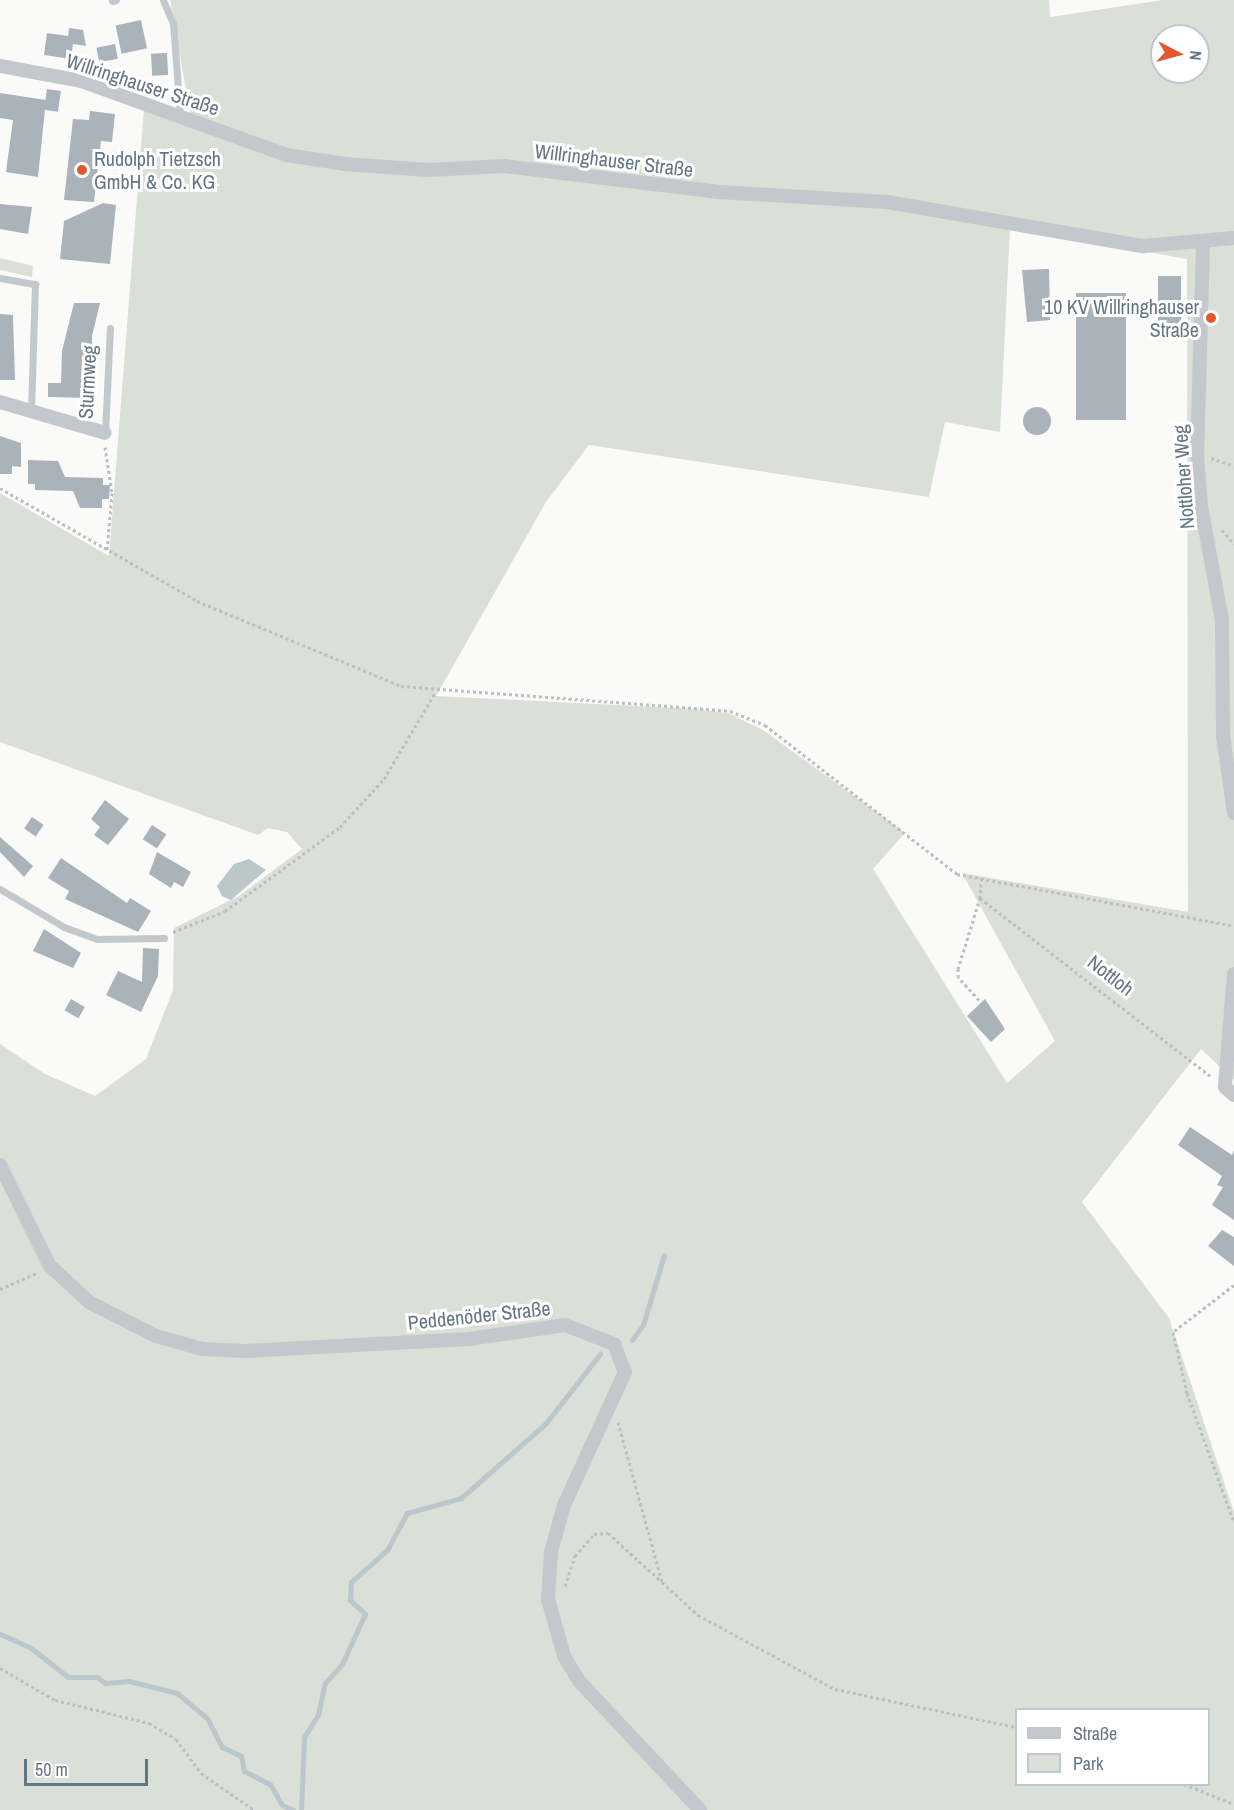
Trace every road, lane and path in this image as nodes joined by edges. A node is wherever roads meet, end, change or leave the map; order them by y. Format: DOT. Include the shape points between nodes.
graph roads {
  1 [pos="163,0"];
  2 [pos="0,66"];
  3 [pos="180,115"];
  4 [pos="1234,238"];
  5 [pos="1203,244"];
  6 [pos="0,278"];
  7 [pos="110,328"];
  8 [pos="0,402"];
  9 [pos="31,411"];
  10 [pos="105,433"];
  11 [pos="1197,454"];
  12 [pos="1234,466"];
  13 [pos="0,488"];
  14 [pos="107,551"];
  15 [pos="436,691"];
  16 [pos="1234,813"];
  17 [pos="981,878"];
  18 [pos="0,890"];
  19 [pos="980,898"];
  20 [pos="1234,926"];
  21 [pos="164,938"];
  22 [pos="1234,974"];
  23 [pos="979,1000"];
  24 [pos="1230,1091"];
  25 [pos="0,1165"];
  26 [pos="50,1266"];
  27 [pos="1234,1285"];
  28 [pos="0,1289"];
  29 [pos="614,1402"];
  30 [pos="1234,1522"];
  31 [pos="662,1582"];
  32 [pos="564,1590"];
  33 [pos="0,1668"];
  34 [pos="1015,1727"];
  35 [pos="1187,1786"];
  36 [pos="1234,1804"];
  37 [pos="254,1810"];
  38 [pos="700,1810"];
  1 -- 3 [label="lane" via="173,22"];
  2 -- 3 [label="street, Willringhauser Straße" via="81,81"];
  3 -- 5 [label="street, Willringhauser Straße" via="287,155 345,165 561,172 719,192 887,202 1143,246"];
  4 -- 5 [label="street, Willringhauser Straße"];
  5 -- 11 [label="street, Nottloher Weg"];
  6 -- 9 [label="lane" via="35,284"];
  7 -- 10 [label="lane, Sturmweg"];
  8 -- 9 [label="street, Sturmweg"];
  9 -- 10 [label="street, Sturmweg"];
  10 -- 14 [label="path" via="112,493"];
  11 -- 12 [label="path"];
  11 -- 16 [label="street, Nottloher Weg" via="1200,506 1222,620 1223,735"];
  13 -- 14 [label="path"];
  14 -- 15 [label="path" via="197,601 401,686"];
  15 -- 17 [label="path" via="730,711 765,725 957,874"];
  15 -- 21 [label="path" via="384,779 340,827 225,911"];
  17 -- 19 [label="path"];
  17 -- 20 [label="path"];
  18 -- 21 [label="lane" via="64,927 97,939"];
  19 -- 23 [label="path" via="958,969 958,977"];
  19 -- 24 [label="path, Nottloh"];
  22 -- 24 [label="street"];
  25 -- 26 [label="street, Peddenöder Straße"];
  26 -- 28 [label="path"];
  26 -- 29 [label="street, Peddenöder Straße" via="89,1302 156,1336 202,1349 469,1339 565,1325 614,1344 622,1356 625,1372"];
  27 -- 30 [label="path" via="1173,1332 1187,1393"];
  29 -- 31 [label="path"];
  29 -- 38 [label="street, Peddenöder Straße" via="564,1505 553,1542 548,1599 553,1626 579,1681"];
  31 -- 32 [label="path" via="608,1533 594,1534 575,1556"];
  31 -- 34 [label="path" via="698,1615 835,1689"];
  33 -- 37 [label="path" via="55,1700 149,1723 176,1739 201,1773"];
  35 -- 36 [label="path"];
}
